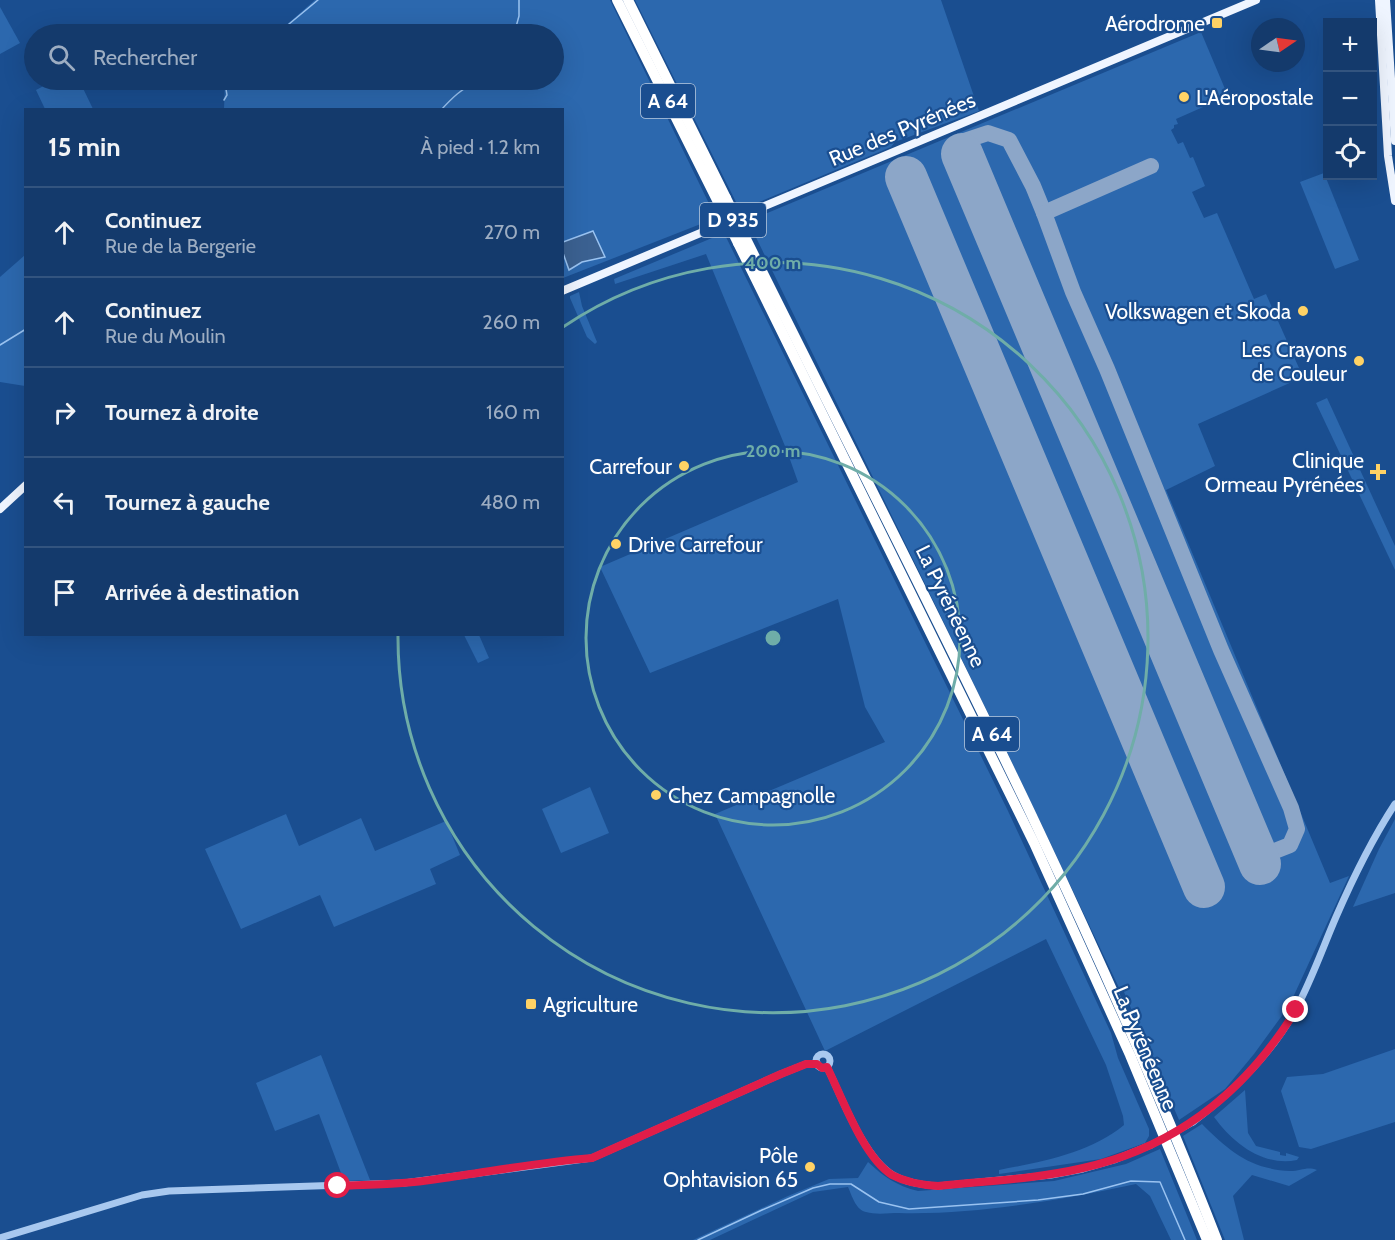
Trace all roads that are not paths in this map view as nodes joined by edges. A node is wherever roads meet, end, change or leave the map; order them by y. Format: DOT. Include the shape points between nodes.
graph roads {
  1 [pos="617,0"];
  2 [pos="628,0"];
  3 [pos="1256,0"];
  4 [pos="1379,0"];
  5 [pos="1386,0"];
  6 [pos="1395,141"];
  7 [pos="722,200"];
  8 [pos="1395,201"];
  9 [pos="742,241"];
  10 [pos="564,290"];
  11 [pos="24,487"];
  12 [pos="2,506"];
  13 [pos="1395,804"];
  14 [pos="817,1064"];
  15 [pos="827,1067"];
  16 [pos="0,1238"];
  17 [pos="1207,1240"];
  18 [pos="1217,1240"];
  1 -- 7 [label="highway, La Pyrénéenne / A 64"];
  2 -- 7 [label="highway, La Pyrénéenne / A 64"];
  3 -- 10 [label="main road, Rue des Pyrénées / D 935"];
  4 -- 8 [label="main road" via="1388,156"];
  5 -- 6 [label="main road"];
  7 -- 9 [label="highway, La Pyrénéenne / A 64, bridge"];
  9 -- 17 [label="highway, La Pyrénéenne / A 64" via="1034,843 1130,1055"];
  9 -- 18 [label="highway, La Pyrénéenne / A 64" via="1042,834"];
  11 -- 12 [label="main road"];
  13 -- 15 [label="street, bridge" via="1354,876 1307,988 1282,1031 1249,1074 1193,1122 1151,1145 1114,1160 1051,1174 920,1185 891,1174 870,1152"];
  14 -- 15 [label="street"];
  14 -- 15 [label="street" via="818,1057 825,1054 830,1061"];
  14 -- 16 [label="street" via="781,1074 592,1158 404,1183 169,1191 142,1195"];
}
